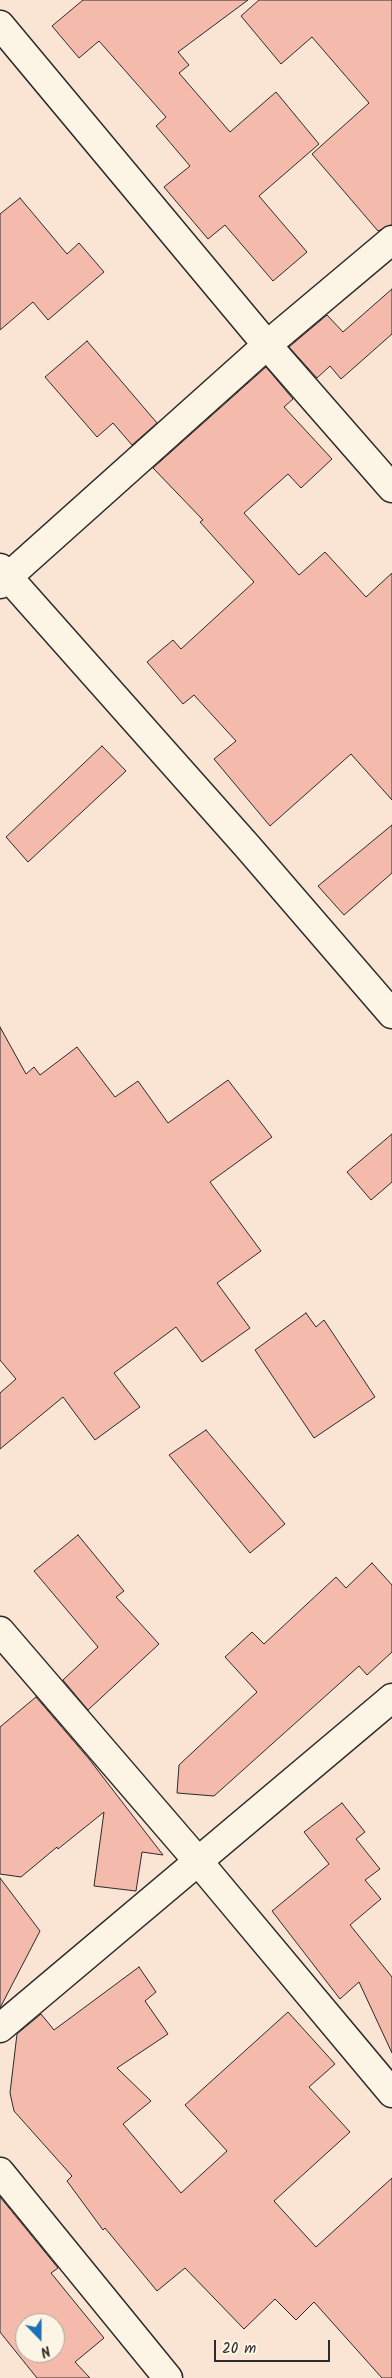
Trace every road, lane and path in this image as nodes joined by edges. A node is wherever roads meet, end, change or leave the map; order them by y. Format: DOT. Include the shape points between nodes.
graph roads {
  1 [pos="0,25"];
  2 [pos="392,240"];
  3 [pos="267,345"];
  4 [pos="392,488"];
  5 [pos="3,576"];
  6 [pos="392,1014"];
  7 [pos="0,1631"];
  8 [pos="392,1698"];
  9 [pos="197,1860"];
  10 [pos="0,2028"];
  11 [pos="392,2093"];
  12 [pos="0,2172"];
  13 [pos="168,2378"];
  1 -- 3 [label="street"];
  2 -- 3 [label="street"];
  3 -- 4 [label="street"];
  3 -- 5 [label="street"];
  5 -- 6 [label="street" via="247,846"];
  7 -- 9 [label="street"];
  8 -- 9 [label="street"];
  9 -- 10 [label="street"];
  9 -- 11 [label="street"];
  12 -- 13 [label="street"];
}
